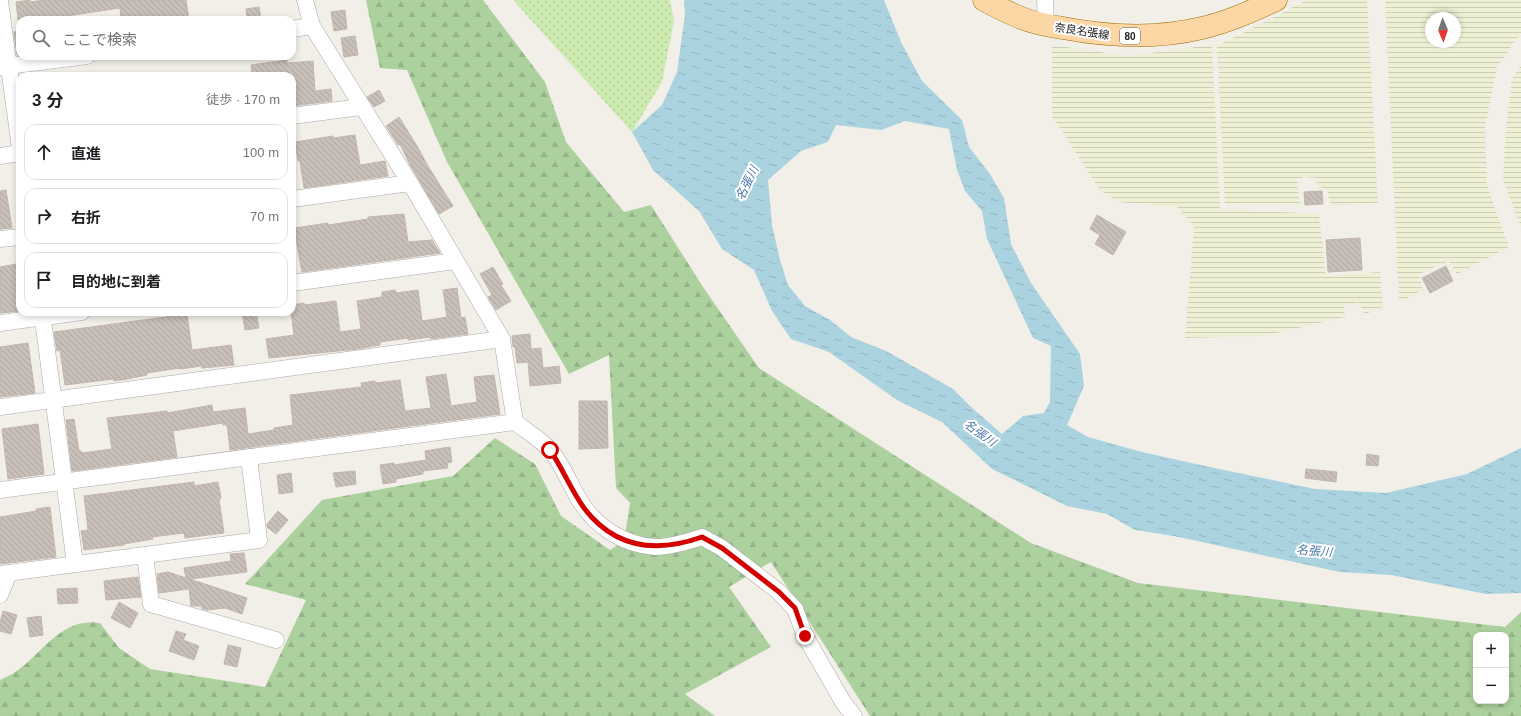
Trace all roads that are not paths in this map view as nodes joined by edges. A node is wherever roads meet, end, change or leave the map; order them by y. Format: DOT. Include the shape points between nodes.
graph roads {
  1 [pos="305,0"];
  2 [pos="984,0"];
  3 [pos="1045,0"];
  4 [pos="1276,0"];
  5 [pos="0,1"];
  6 [pos="1046,25"];
  7 [pos="312,26"];
  8 [pos="296,28"];
  9 [pos="57,60"];
  10 [pos="4,67"];
  11 [pos="361,107"];
  12 [pos="296,115"];
  13 [pos="16,128"];
  14 [pos="16,154"];
  15 [pos="0,156"];
  16 [pos="410,183"];
  17 [pos="296,198"];
  18 [pos="16,237"];
  19 [pos="0,239"];
  20 [pos="455,261"];
  21 [pos="296,283"];
  22 [pos="37,316"];
  23 [pos="42,316"];
  24 [pos="0,323"];
  25 [pos="502,339"];
  26 [pos="54,400"];
  27 [pos="0,407"];
  28 [pos="514,422"];
  29 [pos="249,457"];
  30 [pos="65,481"];
  31 [pos="0,490"];
  32 [pos="145,555"];
  33 [pos="75,564"];
  34 [pos="4,574"];
  35 [pos="0,595"];
  36 [pos="276,640"];
  37 [pos="854,716"];
  1 -- 7 [label="street"];
  2 -- 6 [label="main road, 奈良名張線 / 80" via="1020,18"];
  3 -- 6 [label="street"];
  4 -- 6 [label="main road, 奈良名張線 / 80" via="1234,19 1178,33 1104,35"];
  5 -- 10 [label="street"];
  7 -- 8 [label="street"];
  7 -- 11 [label="street"];
  9 -- 10 [label="street"];
  10 -- 13 [label="street"];
  11 -- 12 [label="street"];
  11 -- 16 [label="street"];
  14 -- 15 [label="street"];
  16 -- 17 [label="street"];
  16 -- 20 [label="street"];
  18 -- 19 [label="street"];
  20 -- 21 [label="street"];
  20 -- 25 [label="street"];
  22 -- 24 [label="street"];
  23 -- 26 [label="street"];
  25 -- 26 [label="street"];
  25 -- 28 [label="street"];
  26 -- 27 [label="street"];
  26 -- 30 [label="street"];
  28 -- 29 [label="street"];
  28 -- 37 [label="street" via="550,450 584,508 615,536 655,547 702,537 722,548 779,592 795,608 805,636 843,702"];
  29 -- 30 [label="street"];
  29 -- 32 [label="street" via="259,540"];
  30 -- 31 [label="street"];
  30 -- 33 [label="street"];
  32 -- 33 [label="street"];
  32 -- 36 [label="street" via="151,604"];
  33 -- 34 [label="street"];
  34 -- 35 [label="street"];
}
